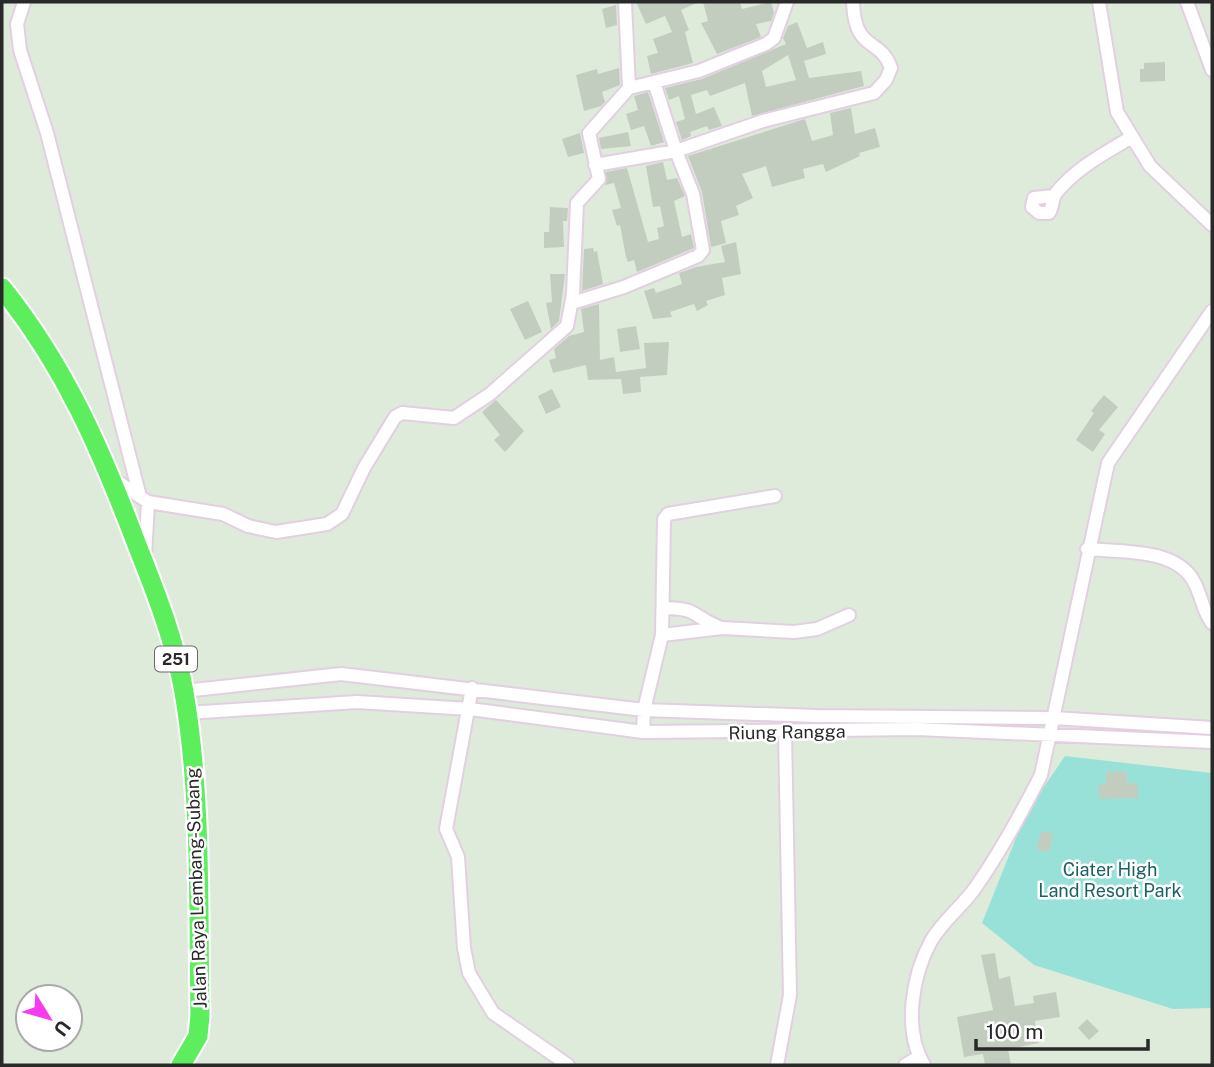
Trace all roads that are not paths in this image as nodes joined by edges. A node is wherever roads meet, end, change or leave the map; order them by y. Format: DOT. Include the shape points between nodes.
graph roads {
  1 [pos="24,2"];
  2 [pos="625,2"];
  3 [pos="787,2"];
  4 [pos="853,2"];
  5 [pos="1099,2"];
  6 [pos="1187,2"];
  7 [pos="1212,70"];
  8 [pos="654,82"];
  9 [pos="629,88"];
  10 [pos="1132,137"];
  11 [pos="677,151"];
  12 [pos="595,165"];
  13 [pos="1054,196"];
  14 [pos="1212,225"];
  15 [pos="2,288"];
  16 [pos="572,303"];
  17 [pos="1212,311"];
  18 [pos="111,478"];
  19 [pos="775,496"];
  20 [pos="143,498"];
  21 [pos="1087,549"];
  22 [pos="145,564"];
  23 [pos="663,608"];
  24 [pos="849,615"];
  25 [pos="1212,623"];
  26 [pos="722,628"];
  27 [pos="662,635"];
  28 [pos="472,688"];
  29 [pos="184,691"];
  30 [pos="470,709"];
  31 [pos="644,710"];
  32 [pos="187,713"];
  33 [pos="1054,718"];
  34 [pos="1212,728"];
  35 [pos="643,732"];
  36 [pos="785,732"];
  37 [pos="1051,733"];
  38 [pos="1212,742"];
  39 [pos="921,1061"];
  40 [pos="181,1065"];
  41 [pos="568,1065"];
  42 [pos="777,1065"];
  43 [pos="905,1065"];
  1 -- 20 [label="street" via="17,24 20,50 47,132"];
  2 -- 9 [label="street"];
  3 -- 8 [label="street" via="774,38 766,44 699,71"];
  4 -- 11 [label="street" via="857,31 882,53 891,68 874,93 763,121"];
  5 -- 10 [label="street" via="1117,112"];
  6 -- 7 [label="street"];
  8 -- 9 [label="street"];
  8 -- 11 [label="street"];
  9 -- 12 [label="street" via="590,129"];
  10 -- 13 [label="street" via="1088,163"];
  10 -- 14 [label="street" via="1150,166"];
  11 -- 12 [label="street"];
  11 -- 16 [label="street" via="693,194 702,253 624,287"];
  12 -- 16 [label="street" via="598,182 580,198 576,209"];
  15 -- 18 [label="main road, Jalan Raya Lembang-Subang / 251" via="75,397"];
  16 -- 20 [label="street" via="567,326 472,408 447,418 408,413 395,417 342,514 327,524 276,532 223,514"];
  17 -- 21 [label="street" via="1108,463"];
  18 -- 20 [label="street"];
  18 -- 22 [label="main road, Jalan Raya Lembang-Subang / 251"];
  19 -- 23 [label="street" via="668,514 664,519"];
  20 -- 22 [label="street"];
  21 -- 25 [label="street" via="1152,554 1172,563 1194,582"];
  21 -- 33 [label="street"];
  22 -- 29 [label="main road, Jalan Raya Lembang-Subang / 251" via="171,633"];
  23 -- 26 [label="street" via="691,609"];
  23 -- 27 [label="street"];
  24 -- 26 [label="street" via="817,629 794,632"];
  26 -- 27 [label="street"];
  27 -- 31 [label="street"];
  28 -- 29 [label="street" via="341,674"];
  28 -- 30 [label="street"];
  28 -- 31 [label="street"];
  29 -- 32 [label="main road, Jalan Raya Lembang-Subang / 251"];
  30 -- 32 [label="street, Riung Rangga" via="357,702"];
  30 -- 35 [label="street, Riung Rangga"];
  30 -- 41 [label="street" via="446,829 457,857 469,974 493,1013"];
  31 -- 33 [label="street"];
  31 -- 35 [label="street"];
  32 -- 40 [label="main road, Jalan Raya Lembang-Subang / 251" via="199,867 200,1015 198,1035"];
  33 -- 34 [label="street"];
  33 -- 37 [label="street"];
  35 -- 36 [label="street, Riung Rangga"];
  36 -- 37 [label="street, Riung Rangga"];
  36 -- 42 [label="street" via="789,995"];
  37 -- 38 [label="street, Riung Rangga"];
  37 -- 39 [label="street" via="1041,775 1024,810 972,891 932,940 911,1015"];
  39 -- 43 [label="street"];
}
